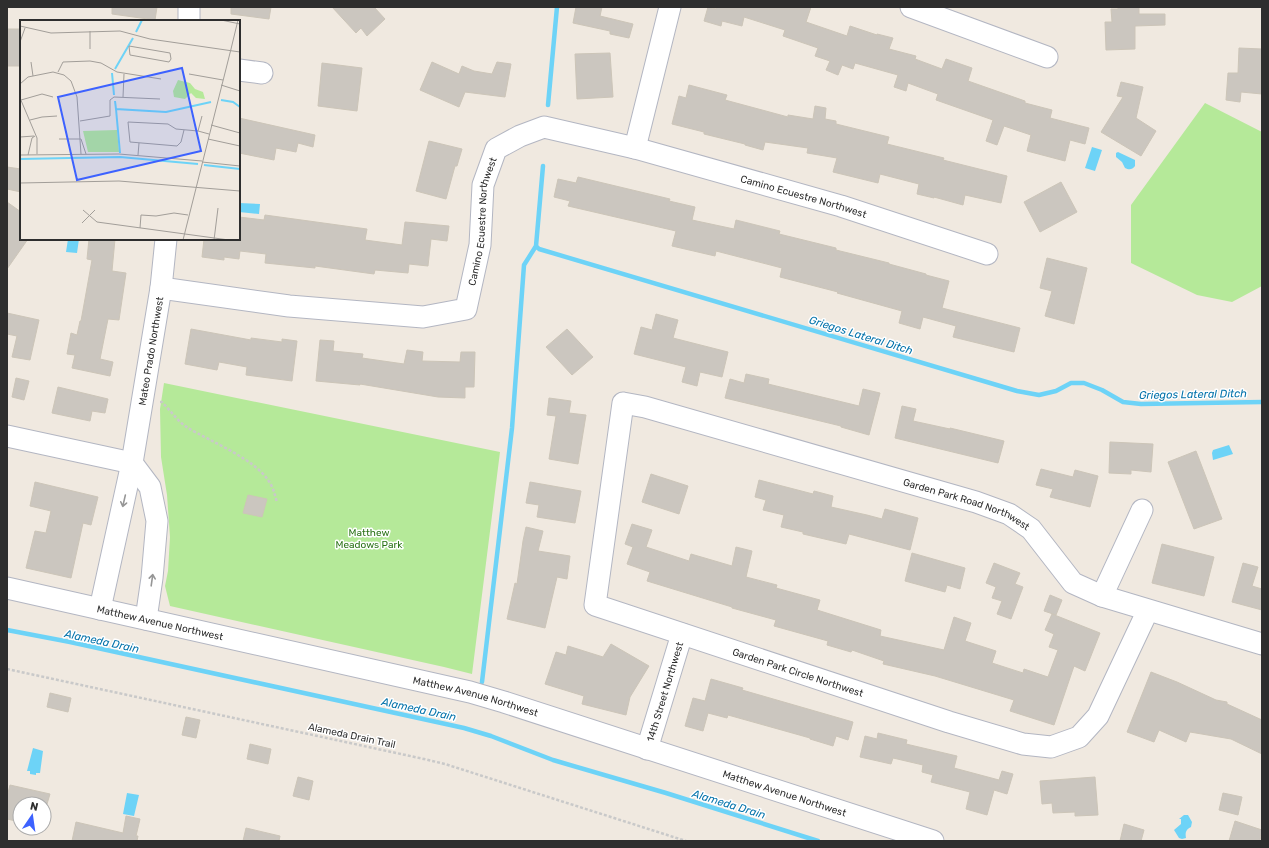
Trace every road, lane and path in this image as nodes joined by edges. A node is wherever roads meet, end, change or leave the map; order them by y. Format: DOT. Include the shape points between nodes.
graph roads {
  1 [pos="189,7"];
  2 [pos="670,7"];
  3 [pos="911,7"];
  4 [pos="189,20"];
  5 [pos="1047,57"];
  6 [pos="240,70"];
  7 [pos="262,73"];
  8 [pos="635,148"];
  9 [pos="166,240"];
  10 [pos="987,254"];
  11 [pos="161,288"];
  12 [pos="157,401"];
  13 [pos="645,407"];
  14 [pos="7,436"];
  15 [pos="132,463"];
  16 [pos="277,503"];
  17 [pos="1142,510"];
  18 [pos="7,588"];
  19 [pos="1102,596"];
  20 [pos="100,608"];
  21 [pos="1148,610"];
  22 [pos="146,619"];
  23 [pos="682,634"];
  24 [pos="1262,644"];
  25 [pos="7,669"];
  26 [pos="648,748"];
  27 [pos="686,841"];
  28 [pos="933,841"];
  1 -- 4 [label="street"];
  2 -- 8 [label="street"];
  3 -- 5 [label="street"];
  6 -- 7 [label="street"];
  8 -- 10 [label="street, Camino Ecuestre Northwest" via="841,206"];
  8 -- 11 [label="street, Camino Ecuestre Northwest" via="544,127 496,149 483,185 480,246 466,309 423,317 288,306"];
  9 -- 11 [label="street, Mateo Prado Northwest"];
  11 -- 15 [label="street, Mateo Prado Northwest"];
  12 -- 16 [label="path" via="162,402 188,428 242,458 258,470 271,484"];
  13 -- 19 [label="street, Garden Park Road Northwest" via="976,502 1009,514 1031,529 1074,583"];
  13 -- 23 [label="street, Garden Park Circle Northwest" via="623,403 595,605"];
  14 -- 15 [label="street"];
  15 -- 20 [label="street, Mateo Prado Northwest, one-way"];
  22 -- 15 [label="street, one-way" via="157,522 150,487"];
  17 -- 19 [label="street"];
  18 -- 20 [label="street, Matthew Avenue Northwest"];
  19 -- 21 [label="street, Garden Park Road Northwest"];
  20 -- 22 [label="street, Matthew Avenue Northwest"];
  21 -- 23 [label="street, Garden Park Circle Northwest" via="1098,716 1079,737 1051,747 1023,744 964,727"];
  21 -- 24 [label="street, Garden Park Road Northwest"];
  22 -- 26 [label="street, Matthew Avenue Northwest" via="470,692"];
  23 -- 26 [label="street, 14th Street Northwest"];
  25 -- 27 [label="path, Alameda Drain Trail" via="445,764"];
  26 -- 28 [label="street, Matthew Avenue Northwest"];
}
